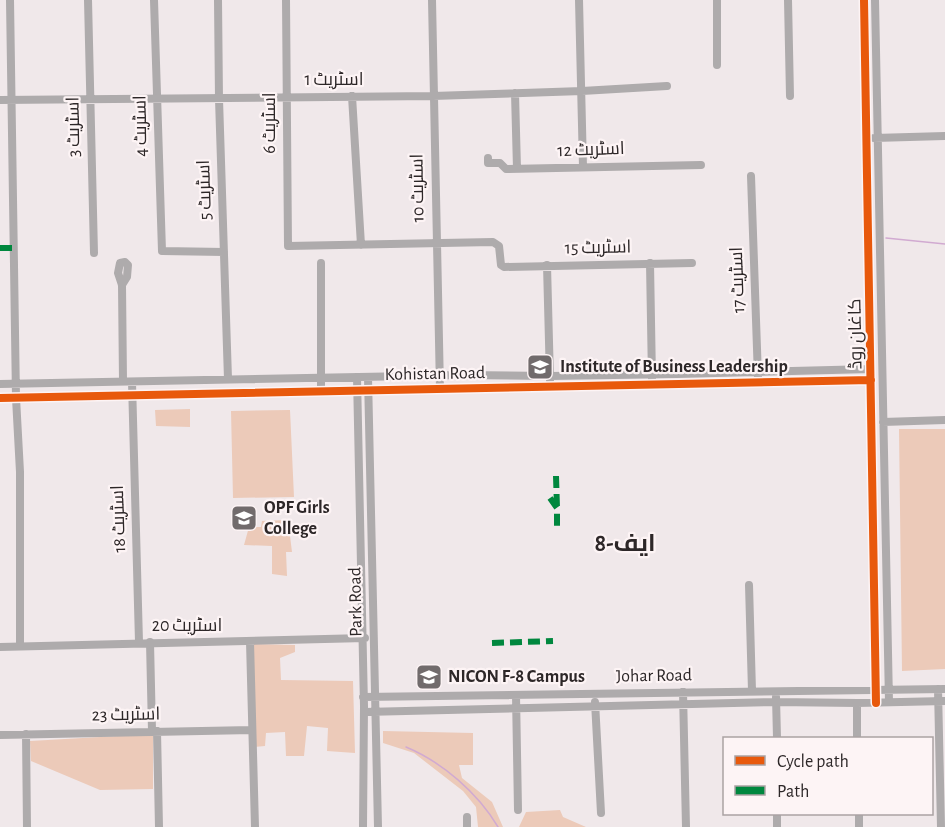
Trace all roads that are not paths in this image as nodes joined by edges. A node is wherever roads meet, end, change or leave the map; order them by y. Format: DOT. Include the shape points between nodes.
graph roads {
  1 [pos="10,0"];
  2 [pos="88,0"];
  3 [pos="154,0"];
  4 [pos="218,0"];
  5 [pos="286,0"];
  6 [pos="432,0"];
  7 [pos="579,0"];
  8 [pos="717,0"];
  9 [pos="788,0"];
  10 [pos="864,0"];
  11 [pos="875,0"];
  12 [pos="717,65"];
  13 [pos="667,86"];
  14 [pos="582,91"];
  15 [pos="515,93"];
  16 [pos="352,96"];
  17 [pos="433,96"];
  18 [pos="790,96"];
  19 [pos="286,97"];
  20 [pos="90,99"];
  21 [pos="219,99"];
  22 [pos="0,100"];
  23 [pos="12,100"];
  24 [pos="158,100"];
  25 [pos="945,136"];
  26 [pos="867,138"];
  27 [pos="877,138"];
  28 [pos="488,158"];
  29 [pos="701,165"];
  30 [pos="583,167"];
  31 [pos="518,169"];
  32 [pos="751,176"];
  33 [pos="435,243"];
  34 [pos="361,245"];
  35 [pos="224,252"];
  36 [pos="94,253"];
  37 [pos="692,262"];
  38 [pos="321,263"];
  39 [pos="650,263"];
  40 [pos="547,265"];
  41 [pos="122,285"];
  42 [pos="871,369"];
  43 [pos="758,372"];
  44 [pos="652,374"];
  45 [pos="440,375"];
  46 [pos="462,375"];
  47 [pos="368,376"];
  48 [pos="550,376"];
  49 [pos="357,377"];
  50 [pos="321,378"];
  51 [pos="228,380"];
  52 [pos="871,380"];
  53 [pos="128,381"];
  54 [pos="758,382"];
  55 [pos="0,384"];
  56 [pos="16,384"];
  57 [pos="652,385"];
  58 [pos="551,386"];
  59 [pos="463,388"];
  60 [pos="440,389"];
  61 [pos="369,390"];
  62 [pos="357,391"];
  63 [pos="321,392"];
  64 [pos="132,395"];
  65 [pos="0,398"];
  66 [pos="16,398"];
  67 [pos="945,420"];
  68 [pos="883,422"];
  69 [pos="873,501"];
  70 [pos="885,501"];
  71 [pos="749,585"];
  72 [pos="362,638"];
  73 [pos="374,638"];
  74 [pos="887,641"];
  75 [pos="139,642"];
  76 [pos="150,642"];
  77 [pos="250,642"];
  78 [pos="876,642"];
  79 [pos="20,646"];
  80 [pos="0,647"];
  81 [pos="877,688"];
  82 [pos="888,688"];
  83 [pos="942,689"];
  84 [pos="776,690"];
  85 [pos="752,691"];
  86 [pos="683,692"];
  87 [pos="595,694"];
  88 [pos="516,695"];
  89 [pos="363,698"];
  90 [pos="375,698"];
  91 [pos="942,701"];
  92 [pos="776,702"];
  93 [pos="889,702"];
  94 [pos="856,703"];
  95 [pos="876,703"];
  96 [pos="684,704"];
  97 [pos="596,706"];
  98 [pos="516,708"];
  99 [pos="375,711"];
  100 [pos="364,712"];
  101 [pos="252,730"];
  102 [pos="155,731"];
  103 [pos="26,734"];
  104 [pos="0,735"];
  105 [pos="777,737"];
  106 [pos="857,737"];
  107 [pos="518,810"];
  108 [pos="601,813"];
  109 [pos="467,817"];
  110 [pos="27,827"];
  111 [pos="159,827"];
  112 [pos="255,827"];
  113 [pos="363,827"];
  114 [pos="378,827"];
  115 [pos="467,827"];
  116 [pos="686,827"];
  117 [pos="941,827"];
  1 -- 23 [label="street"];
  2 -- 20 [label="street, اسٹریٹ 3"];
  3 -- 24 [label="street, اسٹریٹ 4"];
  4 -- 21 [label="street, اسٹریٹ 5"];
  5 -- 19 [label="street, اسٹریٹ 6"];
  6 -- 17 [label="street, اسٹریٹ 10"];
  7 -- 14 [label="street"];
  8 -- 12 [label="street"];
  9 -- 18 [label="street"];
  10 -- 26 [label="street, کاغان روڈ"];
  11 -- 27 [label="street, کاغان روڈ"];
  13 -- 14 [label="street, اسٹریٹ 1"];
  14 -- 15 [label="street, اسٹریٹ 1"];
  14 -- 30 [label="street"];
  15 -- 17 [label="street, اسٹریٹ 1"];
  15 -- 31 [label="street"];
  16 -- 17 [label="street, اسٹریٹ 1"];
  16 -- 19 [label="street, اسٹریٹ 1"];
  16 -- 34 [label="street"];
  17 -- 33 [label="street, اسٹریٹ 10"];
  19 -- 21 [label="street, اسٹریٹ 1"];
  19 -- 34 [label="street, اسٹریٹ 6" via="288,246"];
  20 -- 23 [label="street, اسٹریٹ 1"];
  20 -- 24 [label="street, اسٹریٹ 1"];
  20 -- 36 [label="street, اسٹریٹ 3"];
  21 -- 24 [label="street, اسٹریٹ 1"];
  21 -- 35 [label="street, اسٹریٹ 5"];
  22 -- 23 [label="street, اسٹریٹ 1"];
  23 -- 56 [label="street"];
  24 -- 35 [label="street, اسٹریٹ 4" via="162,251"];
  25 -- 27 [label="street"];
  26 -- 27 [label="street"];
  26 -- 42 [label="street, کاغان روڈ"];
  27 -- 68 [label="street, کاغان روڈ"];
  28 -- 31 [label="street, اسٹریٹ 12" via="488,163"];
  29 -- 30 [label="street, اسٹریٹ 12"];
  30 -- 31 [label="street, اسٹریٹ 12"];
  32 -- 43 [label="street, اسٹریٹ 17"];
  33 -- 34 [label="street"];
  33 -- 40 [label="street, اسٹریٹ 15" via="494,242 499,246 501,266"];
  33 -- 45 [label="street, اسٹریٹ 10"];
  35 -- 51 [label="street, اسٹریٹ 5"];
  37 -- 39 [label="street, اسٹریٹ 15"];
  38 -- 50 [label="street"];
  39 -- 40 [label="street, اسٹریٹ 15"];
  39 -- 44 [label="street"];
  40 -- 48 [label="street"];
  41 -- 53 [label="street, اسٹریٹ 18"];
  42 -- 43 [label="street, Kohistan Road"];
  42 -- 52 [label="street, کاغان روڈ"];
  43 -- 44 [label="street, Kohistan Road"];
  43 -- 54 [label="street, اسٹریٹ 17"];
  44 -- 48 [label="street, Kohistan Road"];
  44 -- 57 [label="street"];
  45 -- 46 [label="street, Kohistan Road"];
  45 -- 47 [label="street, Kohistan Road"];
  45 -- 60 [label="street, اسٹریٹ 10"];
  46 -- 48 [label="street, Kohistan Road"];
  46 -- 59 [label="street"];
  47 -- 49 [label="street, Kohistan Road"];
  47 -- 61 [label="street, Park Road"];
  48 -- 58 [label="street"];
  49 -- 50 [label="street, Kohistan Road"];
  49 -- 62 [label="street, Park Road"];
  50 -- 51 [label="street, Kohistan Road"];
  50 -- 63 [label="street"];
  51 -- 53 [label="street, Kohistan Road"];
  52 -- 54 [label="street, Kohistan Road"];
  52 -- 69 [label="street, کاغان روڈ"];
  53 -- 56 [label="street, Kohistan Road"];
  53 -- 64 [label="street, اسٹریٹ 18"];
  54 -- 57 [label="street, Kohistan Road"];
  55 -- 56 [label="street, Kohistan Road"];
  56 -- 66 [label="street"];
  57 -- 58 [label="street, Kohistan Road"];
  58 -- 59 [label="street, Kohistan Road"];
  59 -- 60 [label="street, Kohistan Road"];
  60 -- 61 [label="street, Kohistan Road"];
  61 -- 62 [label="street, Kohistan Road"];
  61 -- 73 [label="street, Park Road"];
  62 -- 63 [label="street, Kohistan Road"];
  62 -- 72 [label="street, Park Road"];
  63 -- 64 [label="street, Kohistan Road"];
  64 -- 66 [label="street, Kohistan Road"];
  64 -- 75 [label="street, اسٹریٹ 18"];
  65 -- 66 [label="street, Kohistan Road"];
  66 -- 79 [label="street"];
  67 -- 68 [label="street"];
  68 -- 70 [label="street, کاغان روڈ"];
  69 -- 70 [label="street"];
  69 -- 78 [label="street, کاغان روڈ"];
  70 -- 74 [label="street, کاغان روڈ"];
  71 -- 85 [label="street"];
  72 -- 73 [label="street, اسٹریٹ 20"];
  72 -- 77 [label="street, اسٹریٹ 20"];
  72 -- 89 [label="street, Park Road"];
  73 -- 90 [label="street, Park Road"];
  74 -- 78 [label="street"];
  74 -- 82 [label="street, کاغان روڈ"];
  75 -- 76 [label="street, اسٹریٹ 20"];
  75 -- 79 [label="street, اسٹریٹ 20"];
  76 -- 77 [label="street, اسٹریٹ 20"];
  76 -- 102 [label="street"];
  77 -- 101 [label="street"];
  78 -- 81 [label="street, کاغان روڈ"];
  79 -- 80 [label="street, اسٹریٹ 20"];
  81 -- 82 [label="street, Johar Road"];
  81 -- 84 [label="street, Johar Road"];
  81 -- 95 [label="street, کاغان روڈ"];
  82 -- 83 [label="street, Johar Road"];
  82 -- 93 [label="street, کاغان روڈ"];
  83 -- 91 [label="street"];
  84 -- 85 [label="street, Johar Road"];
  84 -- 92 [label="street"];
  85 -- 86 [label="street, Johar Road"];
  86 -- 87 [label="street, Johar Road"];
  86 -- 96 [label="street"];
  87 -- 88 [label="street, Johar Road"];
  87 -- 97 [label="street"];
  88 -- 90 [label="street, Johar Road"];
  88 -- 98 [label="street"];
  89 -- 90 [label="street, Johar Road"];
  89 -- 100 [label="street, Park Road"];
  90 -- 99 [label="street, Park Road"];
  91 -- 93 [label="street, Johar Road"];
  91 -- 117 [label="street"];
  92 -- 94 [label="street, Johar Road"];
  92 -- 96 [label="street, Johar Road"];
  92 -- 105 [label="street"];
  93 -- 95 [label="street, Johar Road"];
  94 -- 95 [label="street, Johar Road"];
  94 -- 106 [label="street"];
  96 -- 97 [label="street, Johar Road"];
  96 -- 116 [label="street"];
  97 -- 98 [label="street, Johar Road"];
  97 -- 108 [label="street"];
  98 -- 99 [label="street, Johar Road"];
  98 -- 107 [label="street"];
  99 -- 100 [label="street, Johar Road"];
  99 -- 114 [label="street, Park Road"];
  100 -- 113 [label="street, Park Road"];
  101 -- 102 [label="street, اسٹریٹ 23"];
  101 -- 112 [label="street"];
  102 -- 103 [label="street, اسٹریٹ 23"];
  102 -- 111 [label="street"];
  103 -- 104 [label="street, اسٹریٹ 23"];
  103 -- 110 [label="street"];
  109 -- 115 [label="street"];
}
